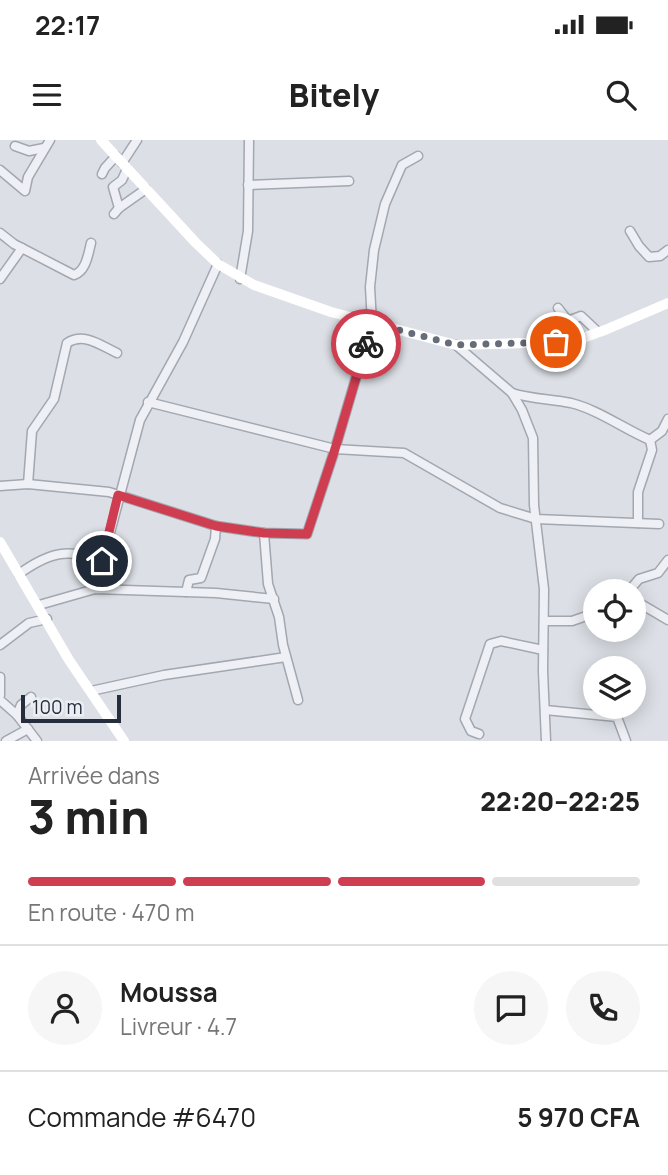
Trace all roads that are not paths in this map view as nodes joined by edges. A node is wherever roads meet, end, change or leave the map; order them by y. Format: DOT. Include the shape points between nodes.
graph roads {
  1 [pos="50,140"];
  2 [pos="101,140"];
  3 [pos="137,140"];
  4 [pos="249,140"];
  5 [pos="15,146"];
  6 [pos="44,148"];
  7 [pos="418,156"];
  8 [pos="122,163"];
  9 [pos="0,170"];
  10 [pos="102,174"];
  11 [pos="349,181"];
  12 [pos="248,185"];
  13 [pos="146,190"];
  14 [pos="630,231"];
  15 [pos="0,233"];
  16 [pos="91,243"];
  17 [pos="22,248"];
  18 [pos="668,250"];
  19 [pos="218,264"];
  20 [pos="0,279"];
  21 [pos="240,279"];
  22 [pos="668,303"];
  23 [pos="558,308"];
  24 [pos="372,323"];
  25 [pos="598,332"];
  26 [pos="456,345"];
  27 [pos="117,353"];
  28 [pos="512,393"];
  29 [pos="148,402"];
  30 [pos="668,419"];
  31 [pos="650,440"];
  32 [pos="335,449"];
  33 [pos="28,484"];
  34 [pos="0,486"];
  35 [pos="118,495"];
  36 [pos="536,519"];
  37 [pos="638,523"];
  38 [pos="659,524"];
  39 [pos="216,526"];
  40 [pos="264,533"];
  41 [pos="1,545"];
  42 [pos="668,560"];
  43 [pos="102,561"];
  44 [pos="19,574"];
  45 [pos="639,579"];
  46 [pos="94,589"];
  47 [pos="186,592"];
  48 [pos="274,599"];
  49 [pos="39,605"];
  50 [pos="646,607"];
  51 [pos="583,617"];
  52 [pos="47,619"];
  53 [pos="668,620"];
  54 [pos="544,621"];
  55 [pos="0,645"];
  56 [pos="543,650"];
  57 [pos="286,657"];
  58 [pos="0,677"];
  59 [pos="91,691"];
  60 [pos="31,697"];
  61 [pos="1,698"];
  62 [pos="298,700"];
  63 [pos="545,710"];
  64 [pos="17,715"];
  65 [pos="28,729"];
  66 [pos="479,734"];
  67 [pos="6,741"];
  68 [pos="37,741"];
  69 [pos="124,741"];
  70 [pos="546,741"];
  71 [pos="626,741"];
  1 -- 6 [label="street"];
  2 -- 8 [label="main road"];
  3 -- 8 [label="street"];
  4 -- 12 [label="street"];
  5 -- 6 [label="street" via="29,151"];
  6 -- 9 [label="street" via="25,191"];
  7 -- 24 [label="street" via="402,165 385,204 374,250"];
  8 -- 10 [label="street" via="105,168"];
  8 -- 13 [label="main road"];
  8 -- 13 [label="street" via="122,180 113,187 116,211"];
  11 -- 12 [label="street"];
  12 -- 21 [label="street" via="247,247"];
  13 -- 19 [label="main road"];
  14 -- 18 [label="street" via="649,257"];
  15 -- 17 [label="street"];
  16 -- 17 [label="street" via="77,275"];
  17 -- 20 [label="street"];
  19 -- 21 [label="main road"];
  19 -- 29 [label="street" via="183,342"];
  21 -- 24 [label="main road"];
  22 -- 25 [label="main road"];
  23 -- 25 [label="street" via="568,321 581,316"];
  24 -- 26 [label="main road"];
  24 -- 32 [label="street"];
  25 -- 26 [label="main road" via="556,342"];
  26 -- 28 [label="street"];
  27 -- 33 [label="street" via="85,338 67,344 54,399 32,430"];
  28 -- 31 [label="street" via="572,404"];
  28 -- 36 [label="street" via="533,438"];
  29 -- 32 [label="street"];
  29 -- 35 [label="street"];
  30 -- 31 [label="street"];
  31 -- 37 [label="street" via="652,450 638,492"];
  32 -- 36 [label="street" via="404,453 500,508"];
  32 -- 40 [label="street" via="310,531 304,535"];
  33 -- 34 [label="street"];
  33 -- 35 [label="street"];
  35 -- 39 [label="street"];
  35 -- 43 [label="street"];
  36 -- 37 [label="street"];
  36 -- 54 [label="street"];
  37 -- 38 [label="street"];
  39 -- 40 [label="street"];
  39 -- 47 [label="street" via="201,578 189,580"];
  40 -- 48 [label="street" via="266,572"];
  41 -- 44 [label="main road"];
  42 -- 45 [label="street" via="658,573"];
  43 -- 44 [label="street" via="69,551 36,562"];
  43 -- 46 [label="street"];
  44 -- 49 [label="main road"];
  46 -- 47 [label="street"];
  46 -- 49 [label="street"];
  47 -- 48 [label="street"];
  48 -- 57 [label="street"];
  49 -- 52 [label="main road"];
  50 -- 53 [label="street"];
  51 -- 54 [label="street"];
  52 -- 55 [label="street" via="29,623"];
  52 -- 59 [label="main road"];
  54 -- 56 [label="street"];
  56 -- 63 [label="street"];
  56 -- 66 [label="street" via="501,641 490,644 465,719 471,731"];
  57 -- 59 [label="street"];
  57 -- 62 [label="street"];
  58 -- 61 [label="street"];
  59 -- 69 [label="main road"];
  60 -- 64 [label="street"];
  61 -- 64 [label="street"];
  63 -- 70 [label="street"];
  63 -- 71 [label="street" via="617,718"];
  64 -- 65 [label="street"];
  65 -- 67 [label="street"];
  65 -- 68 [label="street"];
}
